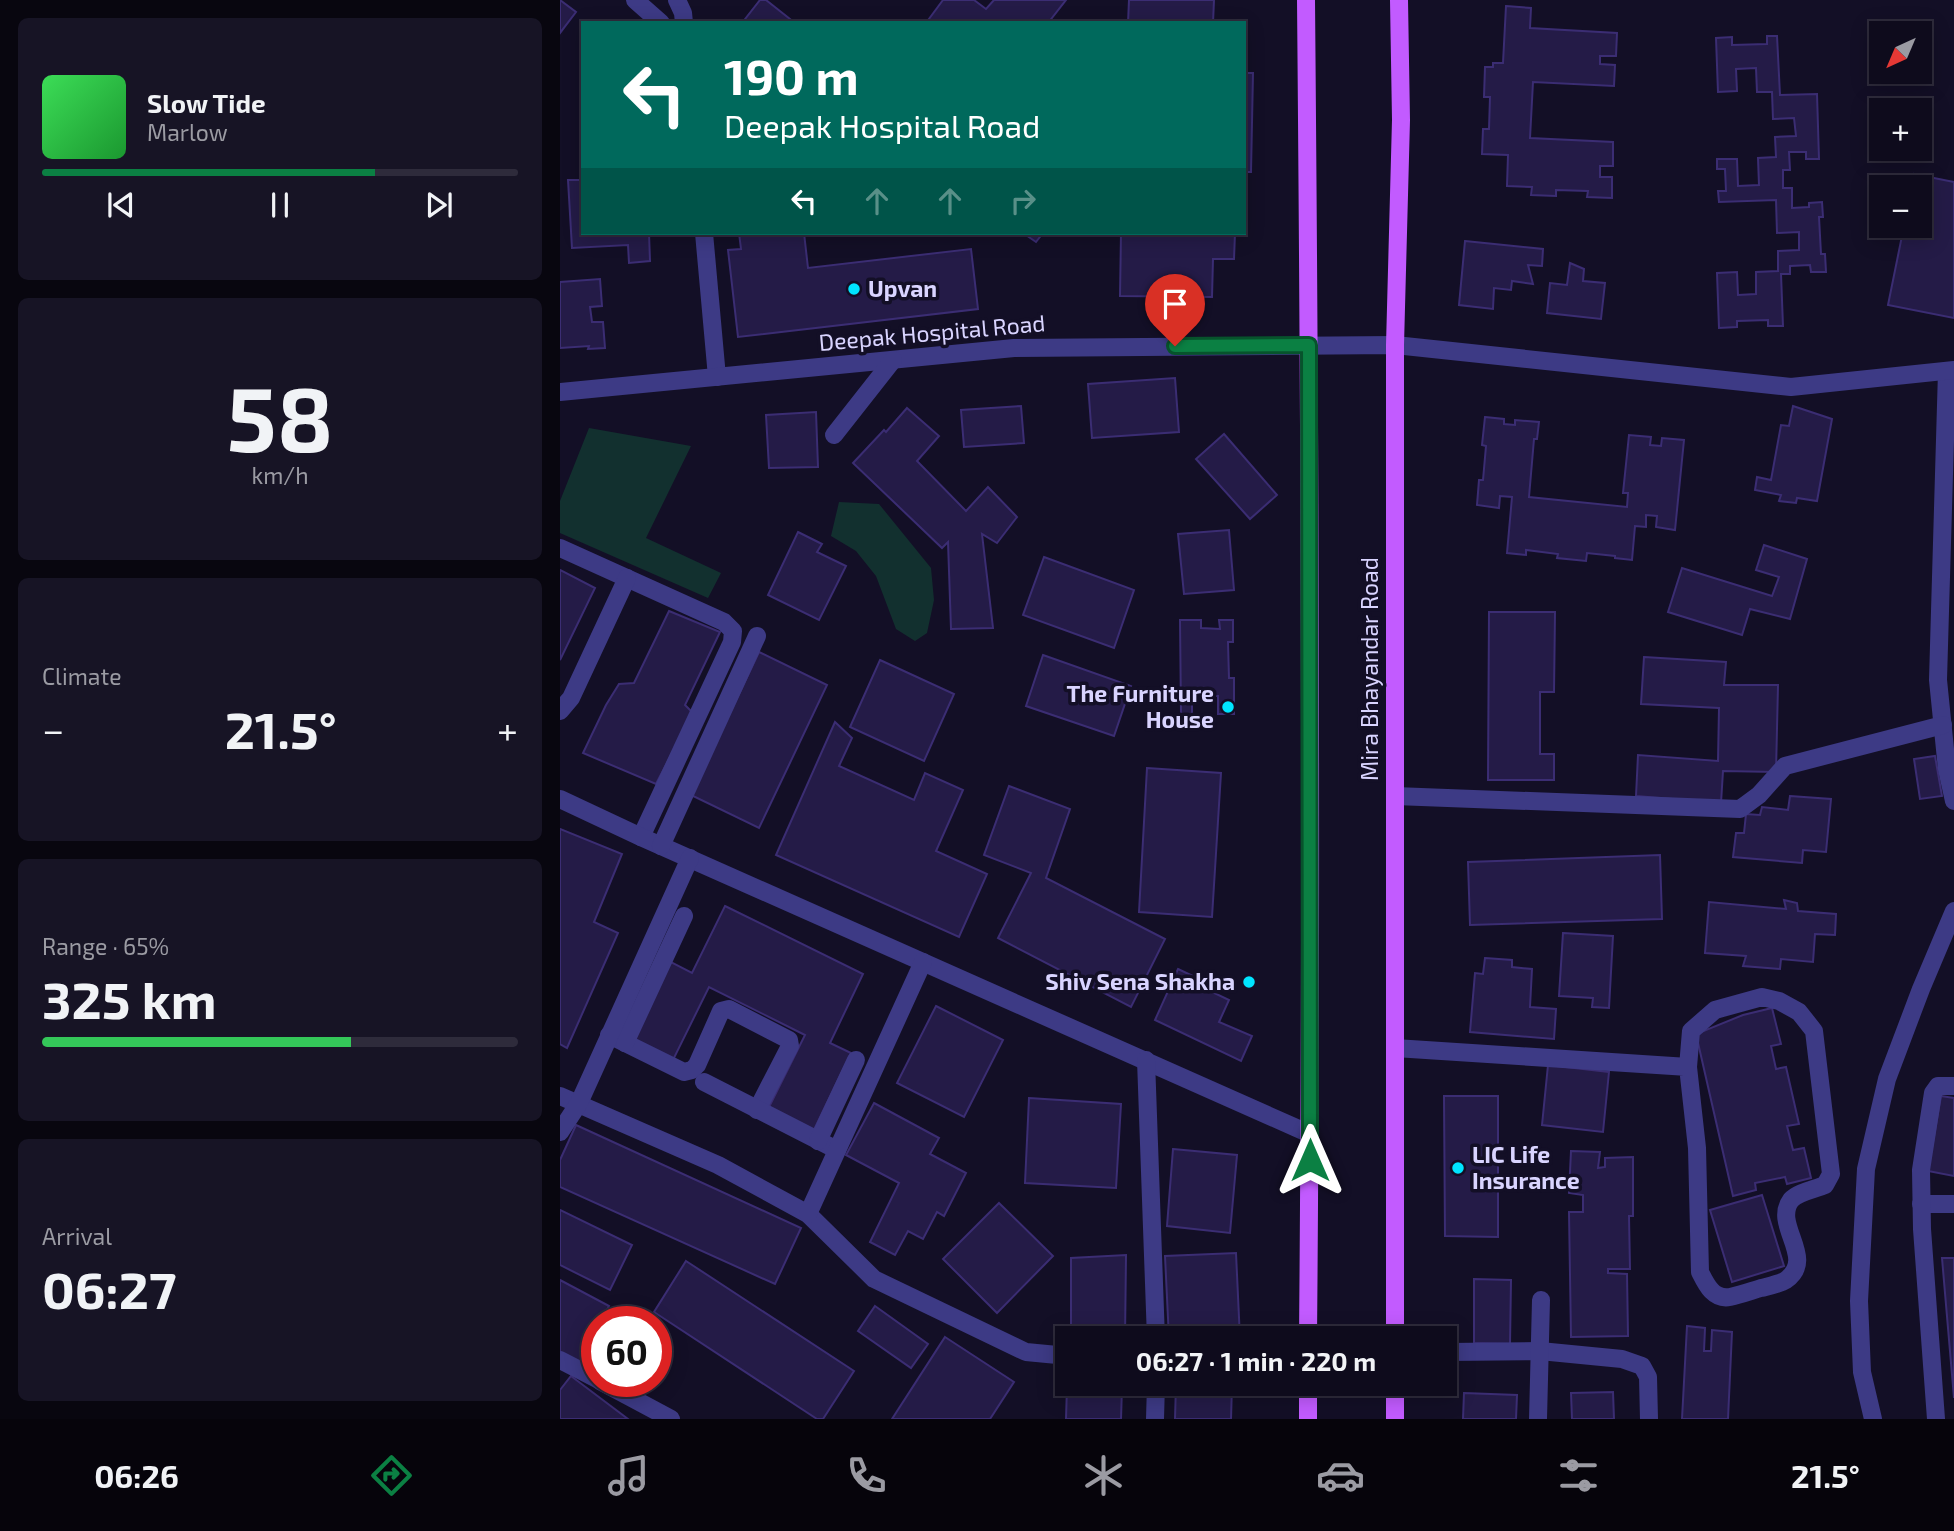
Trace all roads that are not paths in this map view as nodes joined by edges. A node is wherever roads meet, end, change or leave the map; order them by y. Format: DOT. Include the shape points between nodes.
graph roads {
  1 [pos="635,0"];
  2 [pos="1306,0"];
  3 [pos="1399,0"];
  4 [pos="659,21"];
  5 [pos="704,235"];
  6 [pos="1309,345"];
  7 [pos="1395,345"];
  8 [pos="893,360"];
  9 [pos="1951,370"];
  10 [pos="717,377"];
  11 [pos="560,392"];
  12 [pos="834,435"];
  13 [pos="560,548"];
  14 [pos="627,578"];
  15 [pos="757,636"];
  16 [pos="560,711"];
  17 [pos="1943,725"];
  18 [pos="1395,796"];
  19 [pos="560,799"];
  20 [pos="1954,801"];
  21 [pos="641,837"];
  22 [pos="661,846"];
  23 [pos="690,858"];
  24 [pos="1954,911"];
  25 [pos="684,916"];
  26 [pos="923,962"];
  27 [pos="617,1039"];
  28 [pos="1395,1048"];
  29 [pos="856,1060"];
  30 [pos="1146,1060"];
  31 [pos="1688,1067"];
  32 [pos="704,1082"];
  33 [pos="1954,1086"];
  34 [pos="560,1096"];
  35 [pos="579,1103"];
  36 [pos="757,1110"];
  37 [pos="560,1132"];
  38 [pos="1310,1134"];
  39 [pos="818,1141"];
  40 [pos="837,1150"];
  41 [pos="1921,1203"];
  42 [pos="1954,1204"];
  43 [pos="808,1213"];
  44 [pos="1541,1300"];
  45 [pos="1156,1326"];
  46 [pos="1308,1326"];
  47 [pos="1395,1326"];
  48 [pos="1457,1352"];
  49 [pos="1540,1352"];
  50 [pos="1055,1355"];
  51 [pos="560,1360"];
  52 [pos="581,1371"];
  53 [pos="1156,1396"];
  54 [pos="1308,1396"];
  55 [pos="1395,1396"];
  56 [pos="630,1397"];
  57 [pos="671,1419"];
  58 [pos="1155,1419"];
  59 [pos="1308,1419"];
  60 [pos="1395,1419"];
  61 [pos="1538,1419"];
  62 [pos="1649,1419"];
  63 [pos="1873,1419"];
  64 [pos="1936,1419"];
  1 -- 4 [label="street"];
  2 -- 6 [label="main road"];
  3 -- 7 [label="main road, Mira Bhayandar Road"];
  5 -- 10 [label="street"];
  6 -- 7 [label="street, Deepak Hospital Road"];
  6 -- 8 [label="street, Deepak Hospital Road" via="1014,348"];
  6 -- 38 [label="main road"];
  7 -- 9 [label="street, Deepak Hospital Road" via="1791,387"];
  7 -- 18 [label="main road, Mira Bhayandar Road"];
  8 -- 10 [label="street, Deepak Hospital Road"];
  8 -- 12 [label="street"];
  9 -- 17 [label="street" via="1938,680"];
  10 -- 11 [label="street, Deepak Hospital Road"];
  13 -- 14 [label="street"];
  14 -- 16 [label="street" via="571,698"];
  14 -- 21 [label="street" via="724,622 733,631 732,642"];
  15 -- 22 [label="street"];
  17 -- 18 [label="street" via="1785,766 1740,810"];
  17 -- 20 [label="street"];
  18 -- 28 [label="main road, Mira Bhayandar Road"];
  19 -- 21 [label="street"];
  21 -- 22 [label="street"];
  22 -- 23 [label="street"];
  23 -- 26 [label="street"];
  23 -- 27 [label="street"];
  24 -- 63 [label="street" via="1887,1079 1866,1169 1859,1301 1862,1372"];
  25 -- 27 [label="street"];
  26 -- 30 [label="street"];
  26 -- 40 [label="street"];
  27 -- 35 [label="street"];
  27 -- 36 [label="street" via="684,1072 692,1070 721,1012 729,1009 789,1040"];
  28 -- 31 [label="street"];
  28 -- 47 [label="main road, Mira Bhayandar Road"];
  29 -- 39 [label="street"];
  30 -- 38 [label="street"];
  30 -- 45 [label="street"];
  31 -- 31 [label="street" via="1690,1031 1714,1010 1762,997 1799,1012 1814,1031 1831,1174 1825,1185 1791,1201 1786,1215 1798,1258 1797,1269 1785,1281 1726,1298 1713,1294 1703,1279"];
  32 -- 36 [label="street"];
  33 -- 41 [label="street" via="1938,1086 1933,1093 1921,1170"];
  34 -- 35 [label="street"];
  35 -- 37 [label="street"];
  35 -- 43 [label="street" via="718,1165"];
  36 -- 39 [label="street"];
  38 -- 46 [label="main road"];
  39 -- 40 [label="street"];
  40 -- 43 [label="street"];
  41 -- 42 [label="street"];
  41 -- 64 [label="street"];
  43 -- 50 [label="street" via="874,1279 1026,1352"];
  44 -- 49 [label="street"];
  48 -- 49 [label="street"];
  49 -- 61 [label="street"];
  49 -- 62 [label="street" via="1642,1366 1648,1377"];
  51 -- 52 [label="street"];
  53 -- 58 [label="street"];
  54 -- 59 [label="main road"];
  55 -- 60 [label="main road"];
  56 -- 57 [label="street"];
}
